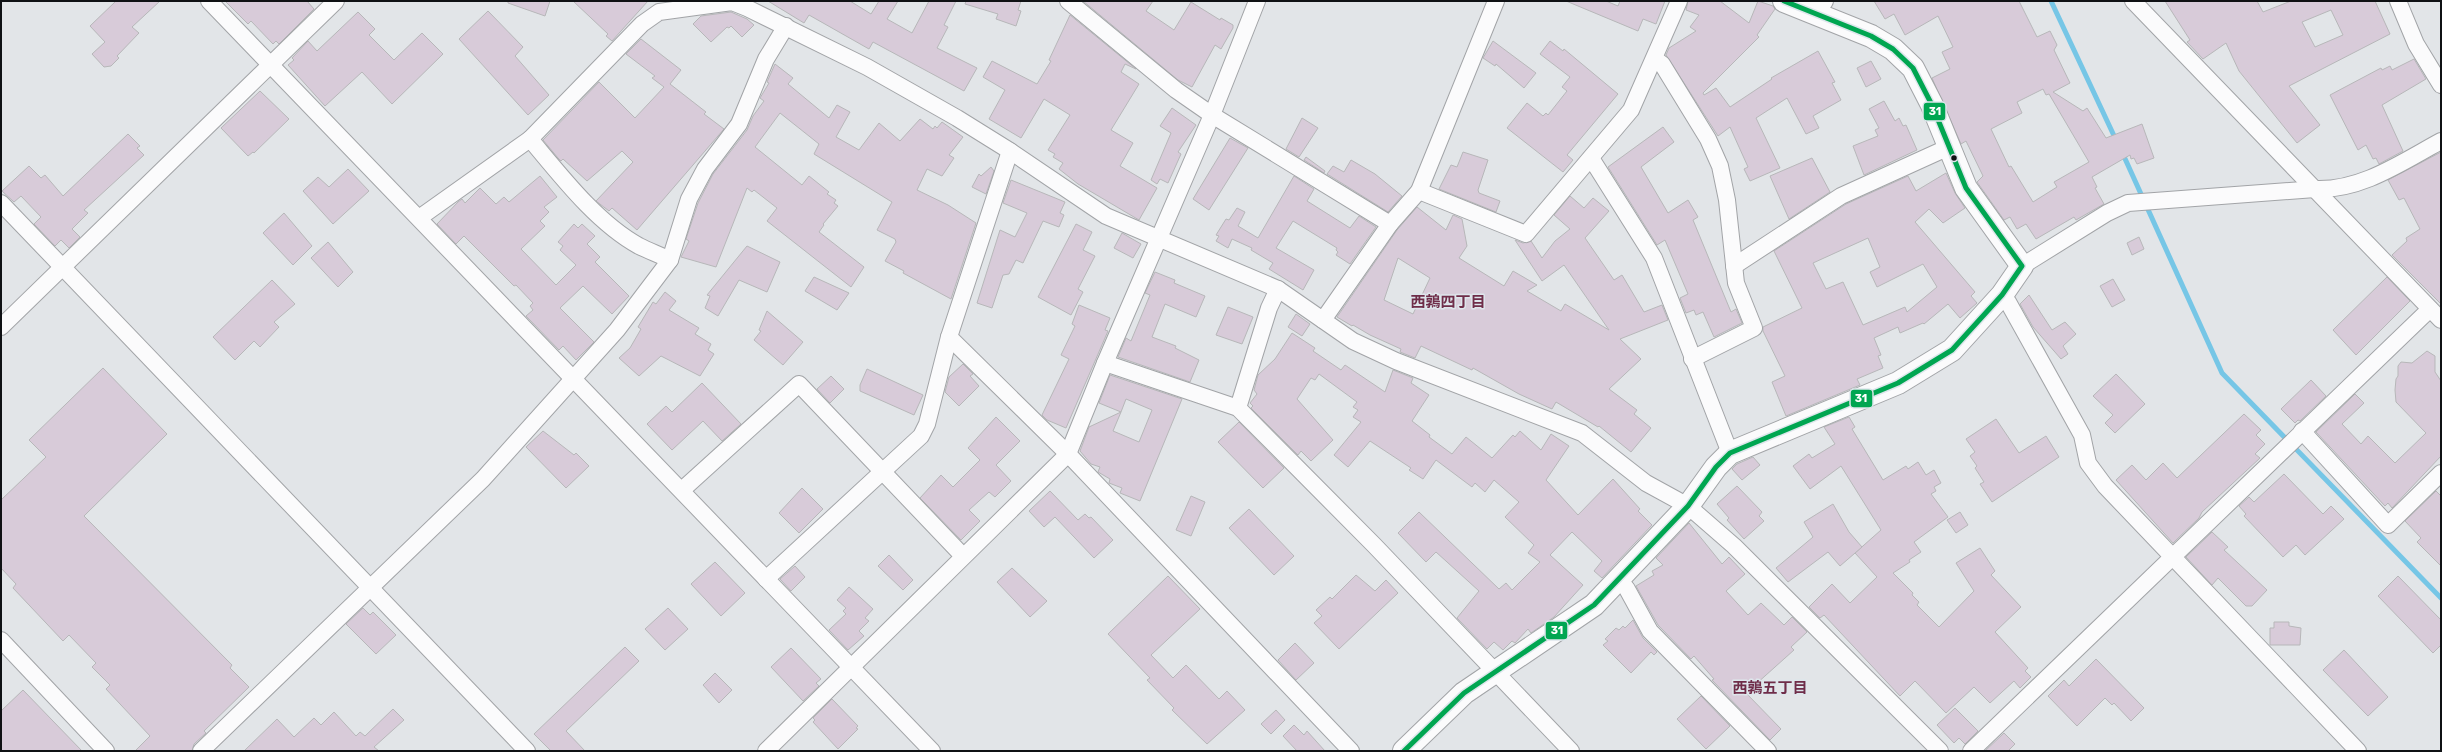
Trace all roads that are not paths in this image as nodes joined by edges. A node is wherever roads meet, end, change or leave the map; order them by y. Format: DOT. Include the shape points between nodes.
graph roads {
  1 [pos="209,1"];
  2 [pos="336,1"];
  3 [pos="732,1"];
  4 [pos="1068,1"];
  5 [pos="1257,1"];
  6 [pos="1496,1"];
  7 [pos="1679,1"];
  8 [pos="1784,1"];
  9 [pos="2133,1"];
  10 [pos="2398,1"];
  11 [pos="750,5"];
  12 [pos="1821,7"];
  13 [pos="786,26"];
  14 [pos="1655,59"];
  15 [pos="271,66"];
  16 [pos="2441,85"];
  17 [pos="1212,115"];
  18 [pos="530,139"];
  19 [pos="2441,140"];
  20 [pos="1949,148"];
  21 [pos="1010,150"];
  22 [pos="1591,158"];
  23 [pos="2316,189"];
  24 [pos="1419,191"];
  25 [pos="1,203"];
  26 [pos="419,218"];
  27 [pos="1390,224"];
  28 [pos="1158,239"];
  29 [pos="670,260"];
  30 [pos="1734,266"];
  31 [pos="2022,266"];
  32 [pos="63,267"];
  33 [pos="1278,289"];
  34 [pos="2002,294"];
  35 [pos="2436,314"];
  36 [pos="1323,320"];
  37 [pos="1,327"];
  38 [pos="949,337"];
  39 [pos="1692,359"];
  40 [pos="1105,363"];
  41 [pos="572,379"];
  42 [pos="1238,408"];
  43 [pos="2302,431"];
  44 [pos="1730,453"];
  45 [pos="1068,454"];
  46 [pos="882,472"];
  47 [pos="2441,473"];
  48 [pos="682,490"];
  49 [pos="1688,506"];
  50 [pos="963,556"];
  51 [pos="2171,556"];
  52 [pos="766,579"];
  53 [pos="1619,579"];
  54 [pos="369,587"];
  55 [pos="1,640"];
  56 [pos="851,668"];
  57 [pos="1494,672"];
  58 [pos="106,751"];
  59 [pos="201,751"];
  60 [pos="527,751"];
  61 [pos="766,751"];
  62 [pos="932,751"];
  63 [pos="1351,751"];
  64 [pos="1404,751"];
  65 [pos="1570,751"];
  66 [pos="1768,751"];
  67 [pos="1940,751"];
  68 [pos="1971,751"];
  69 [pos="2358,751"];
  1 -- 15 [label="street"];
  2 -- 15 [label="street"];
  3 -- 11 [label="street"];
  3 -- 18 [label="street" via="659,12 642,24"];
  4 -- 17 [label="street" via="1176,90"];
  5 -- 17 [label="street"];
  6 -- 24 [label="street"];
  7 -- 14 [label="street"];
  8 -- 12 [label="main road"];
  9 -- 23 [label="street"];
  10 -- 16 [label="street" via="2416,44"];
  11 -- 13 [label="street"];
  12 -- 20 [label="main road" via="1893,49 1913,68 1932,104"];
  13 -- 21 [label="street" via="867,67"];
  13 -- 29 [label="street" via="766,59 739,124 705,169 689,199"];
  14 -- 22 [label="street" via="1631,110"];
  14 -- 30 [label="street" via="1662,64 1708,139 1720,166 1727,200"];
  15 -- 26 [label="street"];
  15 -- 32 [label="street"];
  17 -- 27 [label="street"];
  17 -- 28 [label="street"];
  18 -- 26 [label="street"];
  18 -- 29 [label="street" via="572,189 608,222 638,246"];
  19 -- 23 [label="street" via="2378,175 2334,190"];
  20 -- 30 [label="street" via="1841,196"];
  20 -- 31 [label="main road" via="1966,188"];
  21 -- 28 [label="street" via="1106,216"];
  21 -- 38 [label="street"];
  22 -- 24 [label="street" via="1526,234"];
  22 -- 39 [label="street" via="1654,258"];
  23 -- 31 [label="street" via="2128,203 2107,213"];
  23 -- 35 [label="street"];
  24 -- 27 [label="street"];
  25 -- 32 [label="street"];
  26 -- 41 [label="street"];
  27 -- 36 [label="street"];
  28 -- 33 [label="street"];
  28 -- 40 [label="street"];
  29 -- 41 [label="street" via="617,330"];
  30 -- 39 [label="street" via="1736,283 1754,328"];
  31 -- 34 [label="main road"];
  32 -- 37 [label="street"];
  32 -- 54 [label="street"];
  33 -- 36 [label="street"];
  33 -- 42 [label="street" via="1269,308"];
  34 -- 44 [label="main road" via="1952,350 1924,368 1898,383"];
  34 -- 51 [label="street" via="2082,436 2088,463 2105,486"];
  35 -- 43 [label="street"];
  36 -- 49 [label="street" via="1353,341 1396,361 1582,433 1646,483"];
  38 -- 45 [label="street"];
  38 -- 46 [label="street" via="927,424 921,436"];
  39 -- 44 [label="street"];
  40 -- 42 [label="street"];
  40 -- 45 [label="street"];
  41 -- 48 [label="street"];
  41 -- 54 [label="street" via="483,479"];
  42 -- 57 [label="street"];
  43 -- 47 [label="street" via="2388,525"];
  43 -- 51 [label="street"];
  44 -- 49 [label="main road" via="1716,467"];
  45 -- 50 [label="street"];
  45 -- 63 [label="street"];
  46 -- 48 [label="street" via="799,384"];
  46 -- 50 [label="street"];
  46 -- 52 [label="street"];
  48 -- 52 [label="street"];
  49 -- 53 [label="main road"];
  49 -- 67 [label="street" via="1734,546"];
  50 -- 56 [label="street"];
  51 -- 68 [label="street"];
  51 -- 69 [label="street"];
  52 -- 56 [label="street"];
  53 -- 57 [label="main road" via="1594,605"];
  53 -- 66 [label="street" via="1650,631"];
  54 -- 59 [label="street"];
  54 -- 60 [label="street"];
  55 -- 58 [label="street"];
  56 -- 61 [label="street"];
  56 -- 62 [label="street"];
  57 -- 64 [label="main road" via="1464,693"];
  57 -- 65 [label="street"];
}
